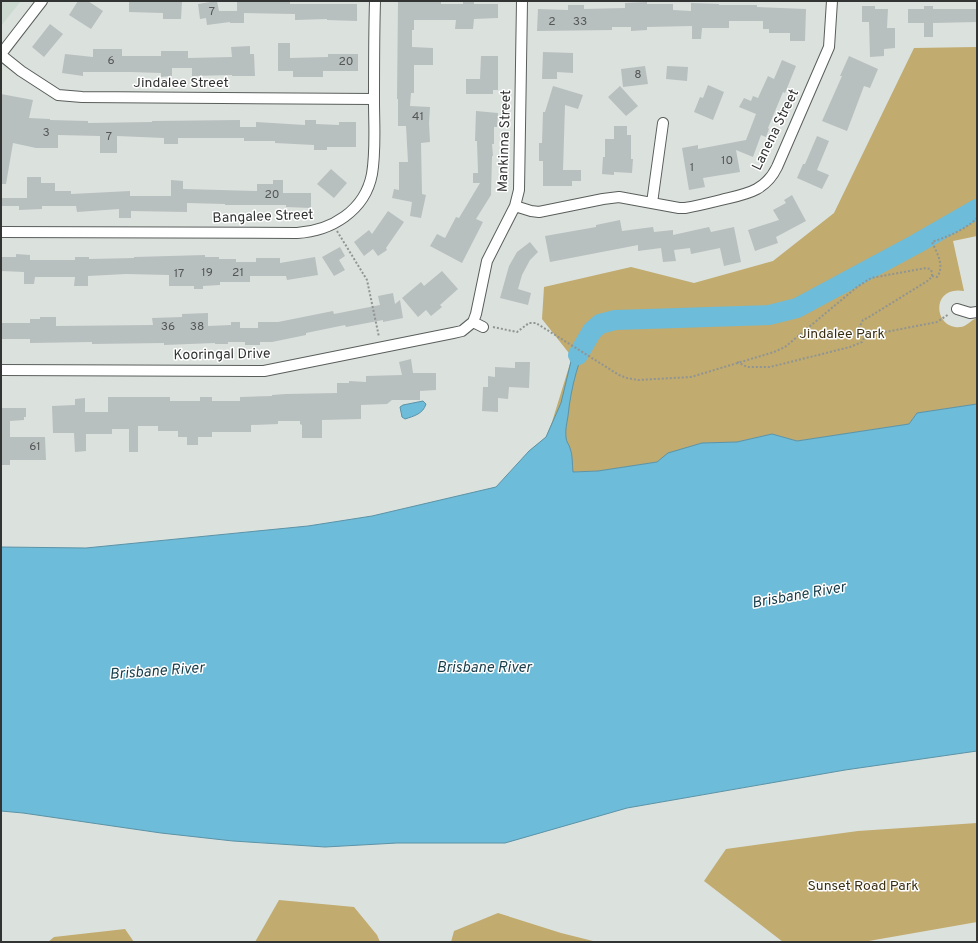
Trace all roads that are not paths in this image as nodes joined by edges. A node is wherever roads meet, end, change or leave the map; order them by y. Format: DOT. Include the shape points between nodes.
graph roads {
  1 [pos="42,1"];
  2 [pos="375,1"];
  3 [pos="522,1"];
  4 [pos="832,1"];
  5 [pos="1,54"];
  6 [pos="374,99"];
  7 [pos="663,124"];
  8 [pos="652,203"];
  9 [pos="515,206"];
  10 [pos="1,232"];
  11 [pos="956,309"];
  12 [pos="977,312"];
  13 [pos="473,322"];
  14 [pos="482,327"];
  15 [pos="1,370"];
  1 -- 5 [label="street"];
  2 -- 6 [label="street, Bangalee Street"];
  3 -- 9 [label="street, Mankinna Street" via="519,183"];
  4 -- 8 [label="street, Lanena Street" via="829,47 773,176 760,188 740,196 684,208"];
  5 -- 6 [label="street, Jindalee Street" via="21,71 58,95"];
  6 -- 10 [label="street, Bangalee Street" via="374,159 370,183 348,215 321,230 297,233"];
  7 -- 8 [label="street"];
  8 -- 9 [label="street, Lanena Street" via="619,197 539,212"];
  9 -- 13 [label="street, Mankinna Street" via="487,261"];
  11 -- 12 [label="street"];
  13 -- 14 [label="street"];
  13 -- 15 [label="street, Kooringal Drive" via="458,332 264,370"];
}
